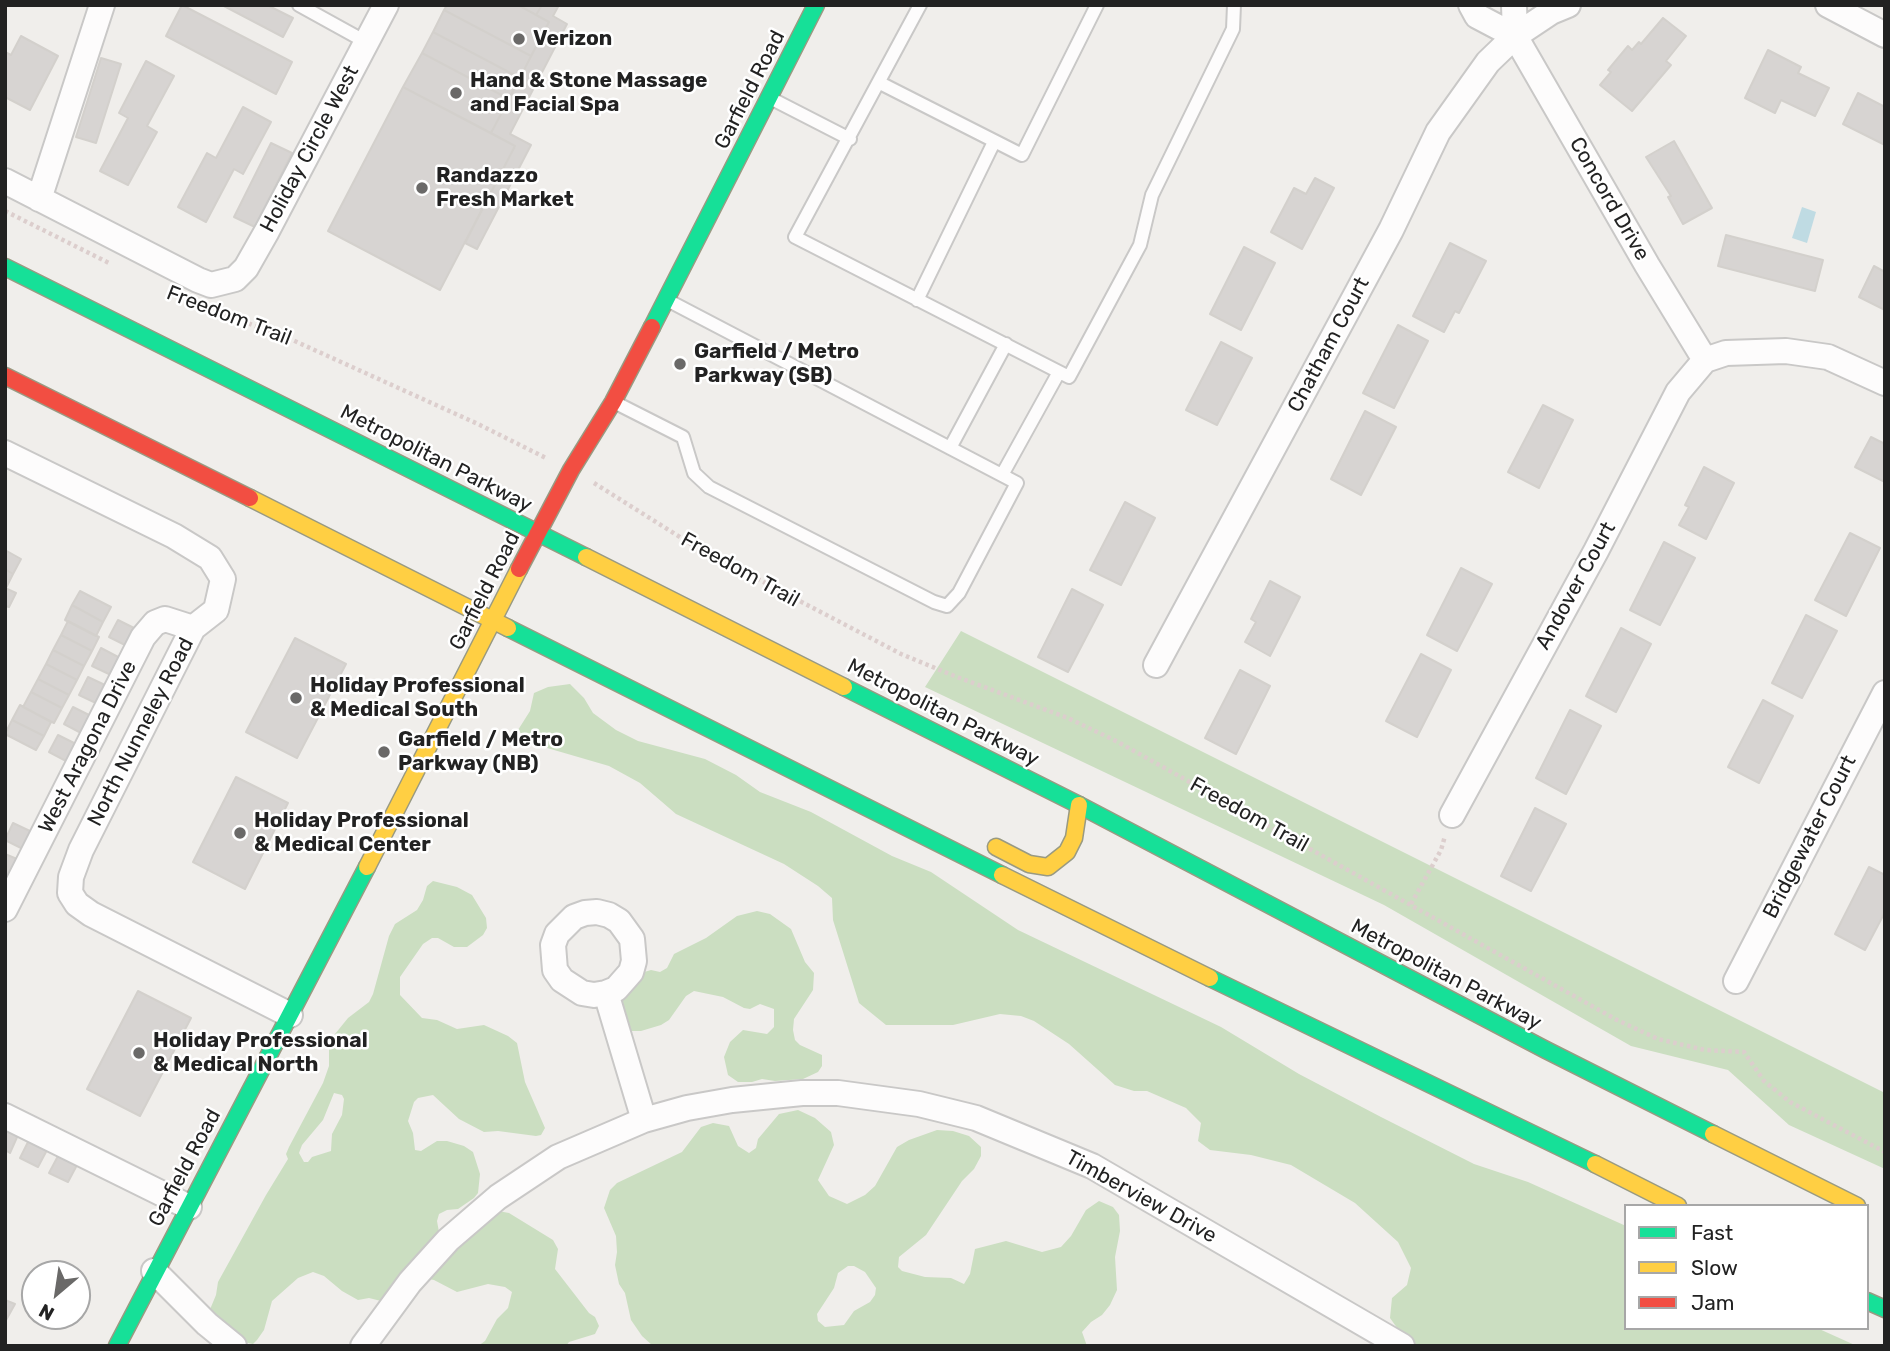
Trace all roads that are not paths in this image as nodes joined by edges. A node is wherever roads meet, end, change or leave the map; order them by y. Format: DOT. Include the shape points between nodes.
graph roads {
  1 [pos="102,5"];
  2 [pos="299,5"];
  3 [pos="386,5"];
  4 [pos="816,5"];
  5 [pos="919,5"];
  6 [pos="1097,5"];
  7 [pos="1234,5"];
  8 [pos="1471,5"];
  9 [pos="1514,5"];
  10 [pos="1568,5"];
  11 [pos="1828,5"];
  12 [pos="1885,35"];
  13 [pos="1515,36"];
  14 [pos="366,42"];
  15 [pos="880,83"];
  16 [pos="769,98"];
  17 [pos="849,139"];
  18 [pos="994,142"];
  19 [pos="5,181"];
  20 [pos="39,199"];
  21 [pos="5,267"];
  22 [pos="23,276"];
  23 [pos="5,278"];
  24 [pos="666,300"];
  25 [pos="917,300"];
  26 [pos="1006,344"];
  27 [pos="1706,360"];
  28 [pos="1059,372"];
  29 [pos="5,376"];
  30 [pos="1885,383"];
  31 [pos="613,402"];
  32 [pos="950,448"];
  33 [pos="5,453"];
  34 [pos="1002,475"];
  35 [pos="538,533"];
  36 [pos="492,619"];
  37 [pos="193,628"];
  38 [pos="1156,665"];
  39 [pos="1885,693"];
  40 [pos="660,705"];
  41 [pos="697,706"];
  42 [pos="1079,805"];
  43 [pos="1452,816"];
  44 [pos="980,839"];
  45 [pos="5,909"];
  46 [pos="1736,981"];
  47 [pos="606,993"];
  48 [pos="290,1015"];
  49 [pos="5,1116"];
  50 [pos="644,1121"];
  51 [pos="1674,1204"];
  52 [pos="1853,1204"];
  53 [pos="189,1207"];
  54 [pos="154,1270"];
  55 [pos="1869,1302"];
  56 [pos="1885,1309"];
  57 [pos="117,1346"];
  58 [pos="234,1346"];
  59 [pos="363,1346"];
  60 [pos="1402,1346"];
  1 -- 20 [label="street"];
  2 -- 14 [label="lane"];
  3 -- 14 [label="street, Holiday Circle West"];
  4 -- 16 [label="main road, Garfield Road"];
  5 -- 15 [label="lane"];
  6 -- 18 [label="lane" via="1022,155"];
  7 -- 28 [label="lane" via="1233,29 1152,195 1140,245 1069,377"];
  8 -- 13 [label="street" via="1478,16"];
  9 -- 13 [label="street, Concord Drive"];
  10 -- 13 [label="street, Chatham Court"];
  11 -- 12 [label="street"];
  13 -- 27 [label="street, Concord Drive"];
  13 -- 38 [label="street, Chatham Court" via="1488,62 1438,132 1391,230"];
  14 -- 20 [label="street, Holiday Circle West" via="246,268 235,279 211,285 198,280"];
  15 -- 17 [label="lane"];
  15 -- 18 [label="lane"];
  16 -- 17 [label="lane"];
  16 -- 24 [label="main road, Garfield Road"];
  17 -- 25 [label="lane" via="795,237"];
  18 -- 25 [label="lane"];
  19 -- 20 [label="street"];
  21 -- 22 [label="main road, Metropolitan Parkway"];
  22 -- 23 [label="main road"];
  22 -- 35 [label="main road, Metropolitan Parkway"];
  24 -- 31 [label="main road, Garfield Road"];
  24 -- 32 [label="lane"];
  25 -- 26 [label="lane"];
  26 -- 28 [label="lane"];
  26 -- 32 [label="lane"];
  27 -- 30 [label="street" via="1726,353 1786,351 1828,357"];
  27 -- 43 [label="street, Andover Court" via="1678,392"];
  28 -- 34 [label="lane"];
  29 -- 36 [label="main road"];
  31 -- 34 [label="lane" via="683,437 694,473 709,487 947,606 959,593 1017,483"];
  31 -- 35 [label="main road, Garfield Road"];
  32 -- 34 [label="lane"];
  33 -- 37 [label="street, North Nunneley Road" via="210,558 223,579 216,610"];
  35 -- 36 [label="main road, Garfield Road"];
  35 -- 42 [label="main road, Metropolitan Parkway"];
  36 -- 40 [label="main road"];
  36 -- 48 [label="main road, Garfield Road"];
  37 -- 45 [label="street, West Aragona Drive" via="165,619 155,623 143,638"];
  37 -- 48 [label="street, North Nunneley Road" via="81,850 70,893 91,914"];
  39 -- 46 [label="street, Bridgewater Court"];
  40 -- 41 [label="main road"];
  40 -- 51 [label="main road"];
  42 -- 44 [label="main road" via="1067,852 1048,867 1029,864"];
  42 -- 52 [label="main road, Metropolitan Parkway" via="1460,1006"];
  47 -- 50 [label="street"];
  48 -- 53 [label="main road, Garfield Road"];
  49 -- 53 [label="street"];
  50 -- 59 [label="street, Timberview Drive" via="558,1157 498,1197 440,1248"];
  50 -- 60 [label="street, Timberview Drive" via="732,1100 802,1093 881,1098 976,1118 1092,1166"];
  53 -- 54 [label="main road, Garfield Road"];
  54 -- 57 [label="main road, Garfield Road"];
  54 -- 58 [label="street"];
  55 -- 56 [label="main road"];
}
